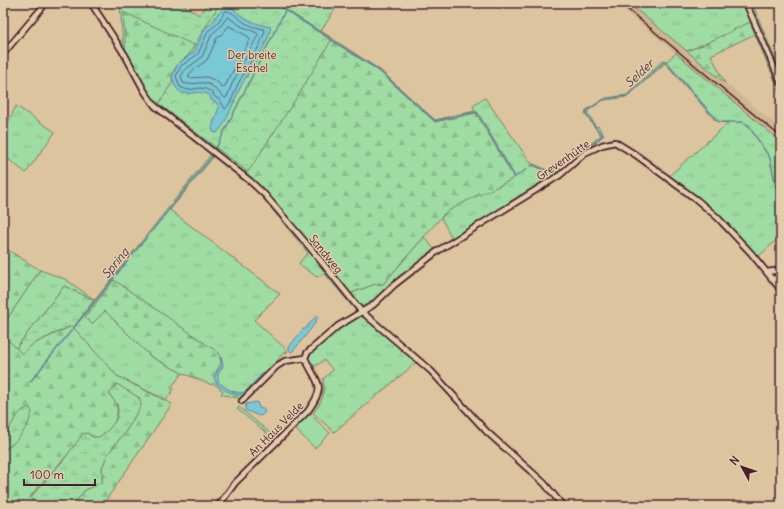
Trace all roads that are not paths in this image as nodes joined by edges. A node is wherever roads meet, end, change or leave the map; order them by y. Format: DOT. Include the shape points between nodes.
graph roads {
  1 [pos="46,3"];
  2 [pos="91,3"];
  3 [pos="746,3"];
  4 [pos="3,54"];
  5 [pos="781,83"];
  6 [pos="781,271"];
  7 [pos="767,272"];
  8 [pos="774,280"];
  9 [pos="781,290"];
  10 [pos="361,312"];
  11 [pos="304,358"];
  12 [pos="242,401"];
  13 [pos="218,506"];
  14 [pos="563,506"];
  1 -- 4 [label="street"];
  2 -- 10 [label="street, Sandweg" via="155,106 265,195"];
  3 -- 5 [label="street"];
  6 -- 7 [label="street"];
  6 -- 8 [label="street"];
  7 -- 8 [label="street, Grevenhütte"];
  7 -- 10 [label="street, Grevenhütte" via="697,200 615,142 585,153 560,175 438,250 373,305"];
  8 -- 9 [label="street, Grevenhütte"];
  10 -- 11 [label="street" via="338,326"];
  10 -- 14 [label="street, Sandweg" via="431,371 487,432 544,483"];
  11 -- 12 [label="street" via="285,361 277,366"];
  11 -- 13 [label="street, An Haus Velde" via="319,382 316,400 235,483"];
}
